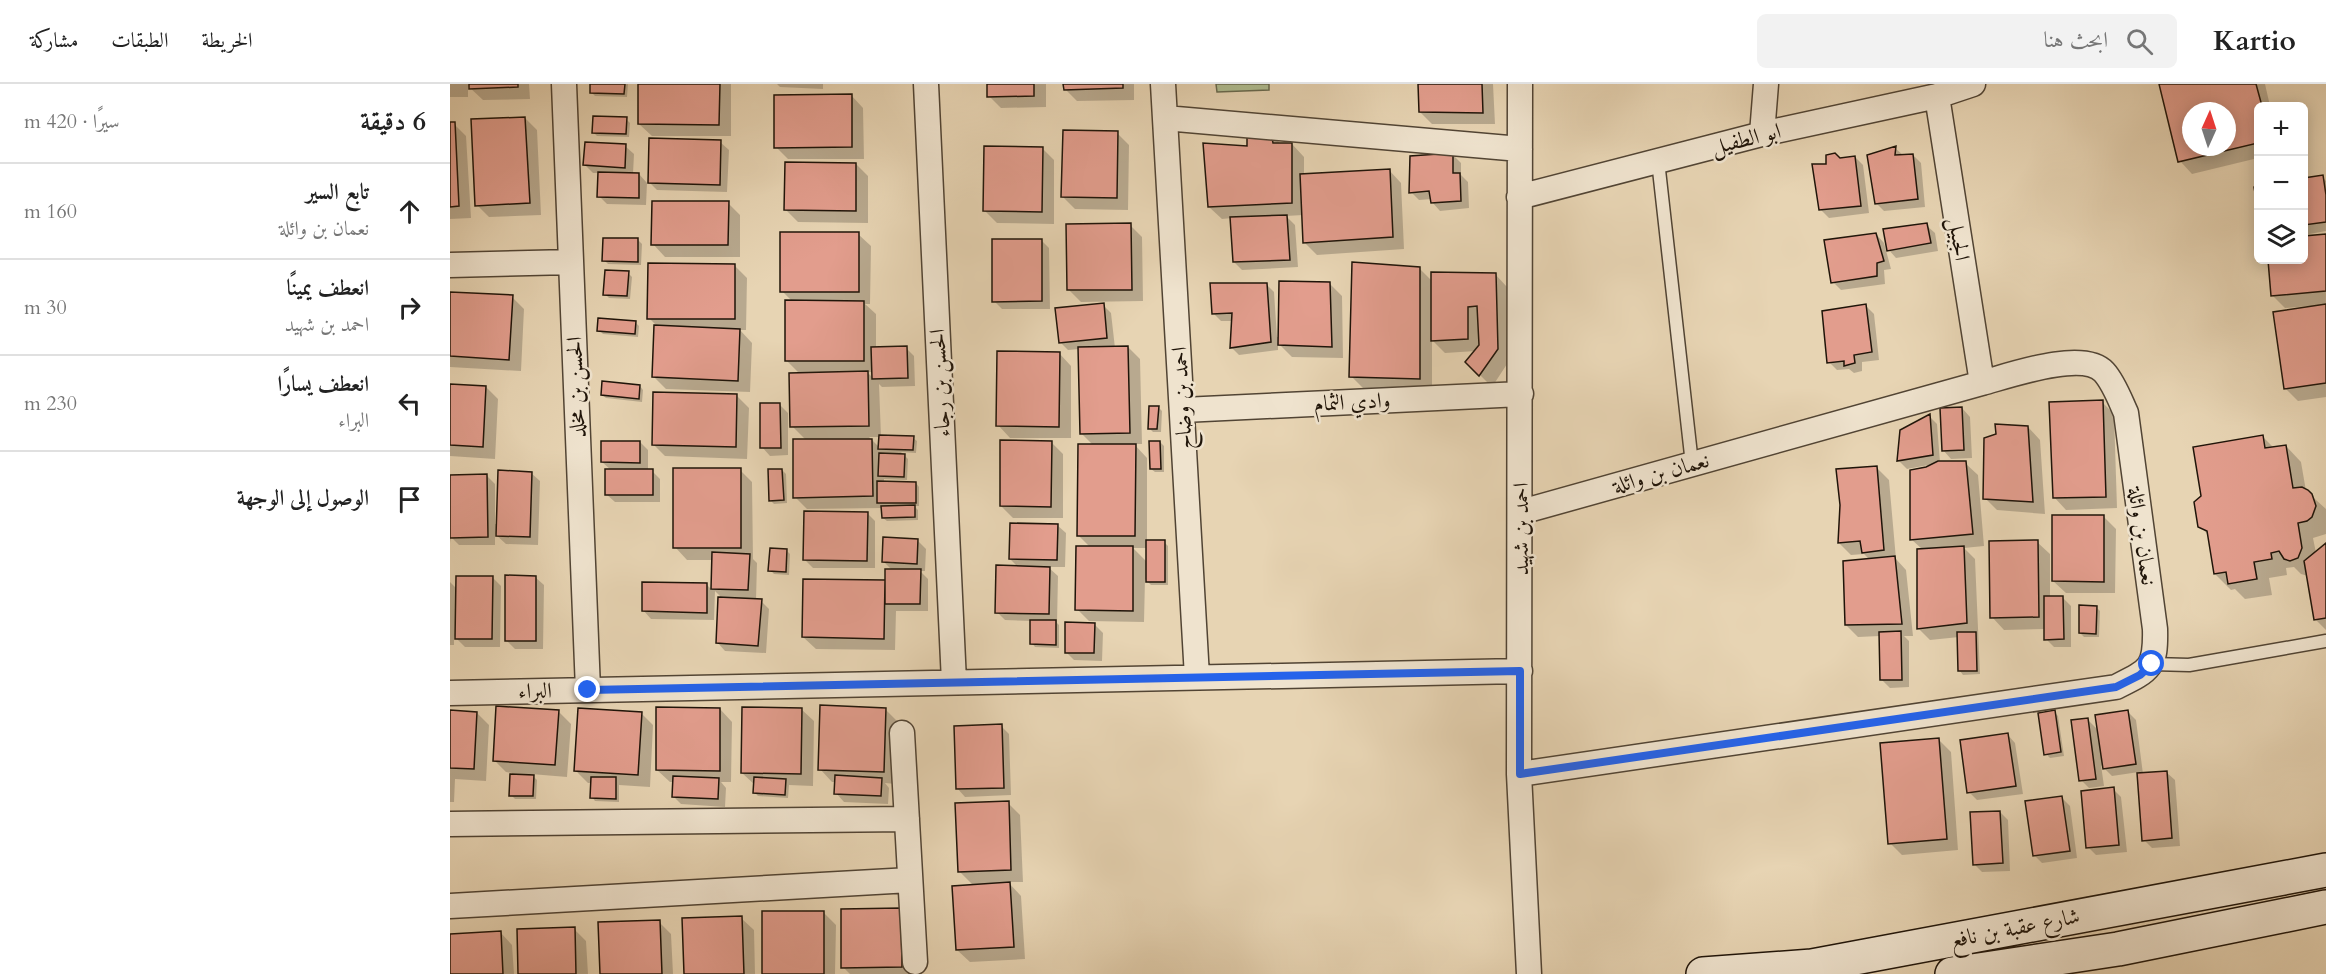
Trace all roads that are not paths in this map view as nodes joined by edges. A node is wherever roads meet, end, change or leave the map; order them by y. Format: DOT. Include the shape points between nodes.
graph roads {
  1 [pos="564,84"];
  2 [pos="926,84"];
  3 [pos="1163,84"];
  4 [pos="1520,84"];
  5 [pos="1766,84"];
  6 [pos="1973,84"];
  7 [pos="1936,96"];
  8 [pos="1165,118"];
  9 [pos="1762,134"];
  10 [pos="1520,149"];
  11 [pos="1658,161"];
  12 [pos="1519,197"];
  13 [pos="571,262"];
  14 [pos="450,265"];
  15 [pos="1982,383"];
  16 [pos="1521,394"];
  17 [pos="1183,410"];
  18 [pos="1692,464"];
  19 [pos="1521,512"];
  20 [pos="2326,641"];
  21 [pos="2152,664"];
  22 [pos="1520,671"];
  23 [pos="1197,677"];
  24 [pos="954,682"];
  25 [pos="588,690"];
  26 [pos="450,693"];
  27 [pos="902,733"];
  28 [pos="1520,774"];
  29 [pos="907,819"];
  30 [pos="450,824"];
  31 [pos="2326,870"];
  32 [pos="910,880"];
  33 [pos="450,906"];
  34 [pos="2326,907"];
  35 [pos="915,963"];
  36 [pos="1812,970"];
  37 [pos="1529,974"];
  38 [pos="1703,974"];
  39 [pos="1952,974"];
  1 -- 13 [label="street, الحسن بن مخلد"];
  2 -- 24 [label="street, الحسن بن رجاء"];
  3 -- 8 [label="street, احمد بن وضاح"];
  4 -- 10 [label="street, احمد بن شهيد"];
  5 -- 9 [label="street"];
  6 -- 7 [label="street, ابو الطفيل"];
  7 -- 9 [label="street, ابو الطفيل"];
  7 -- 15 [label="street, الجبيل"];
  8 -- 10 [label="street"];
  8 -- 17 [label="street, احمد بن وضاح"];
  9 -- 11 [label="street, ابو الطفيل"];
  10 -- 12 [label="street, احمد بن شهيد"];
  11 -- 12 [label="street, ابو الطفيل"];
  11 -- 18 [label="lane"];
  12 -- 16 [label="street, احمد بن شهيد"];
  13 -- 14 [label="street"];
  13 -- 25 [label="street, الحسن بن مخلد"];
  15 -- 18 [label="street, نعمان بن وائلة"];
  15 -- 21 [label="street, نعمان بن وائلة" via="2054,364 2079,362 2102,370 2116,391 2126,413 2155,629"];
  16 -- 17 [label="street, وادي الثمام"];
  16 -- 19 [label="street, احمد بن شهيد"];
  17 -- 23 [label="street, احمد بن وضاح"];
  18 -- 19 [label="street, نعمان بن وائلة"];
  19 -- 22 [label="street, احمد بن شهيد"];
  20 -- 21 [label="lane" via="2189,665"];
  21 -- 28 [label="street" via="2116,687"];
  22 -- 23 [label="street, البراء"];
  22 -- 28 [label="street, احمد بن شهيد"];
  23 -- 24 [label="street, البراء"];
  24 -- 25 [label="street, البراء"];
  25 -- 26 [label="street, البراء"];
  27 -- 29 [label="street"];
  28 -- 37 [label="street, احمد بن شهيد"];
  29 -- 30 [label="street"];
  29 -- 32 [label="street"];
  31 -- 36 [label="street, شارع عقبة بن نافع"];
  32 -- 33 [label="street"];
  32 -- 35 [label="street"];
  34 -- 39 [label="street, شارع عقبة بن نافع" via="2118,949"];
  36 -- 38 [label="street, شارع عقبة بن نافع"];
}
